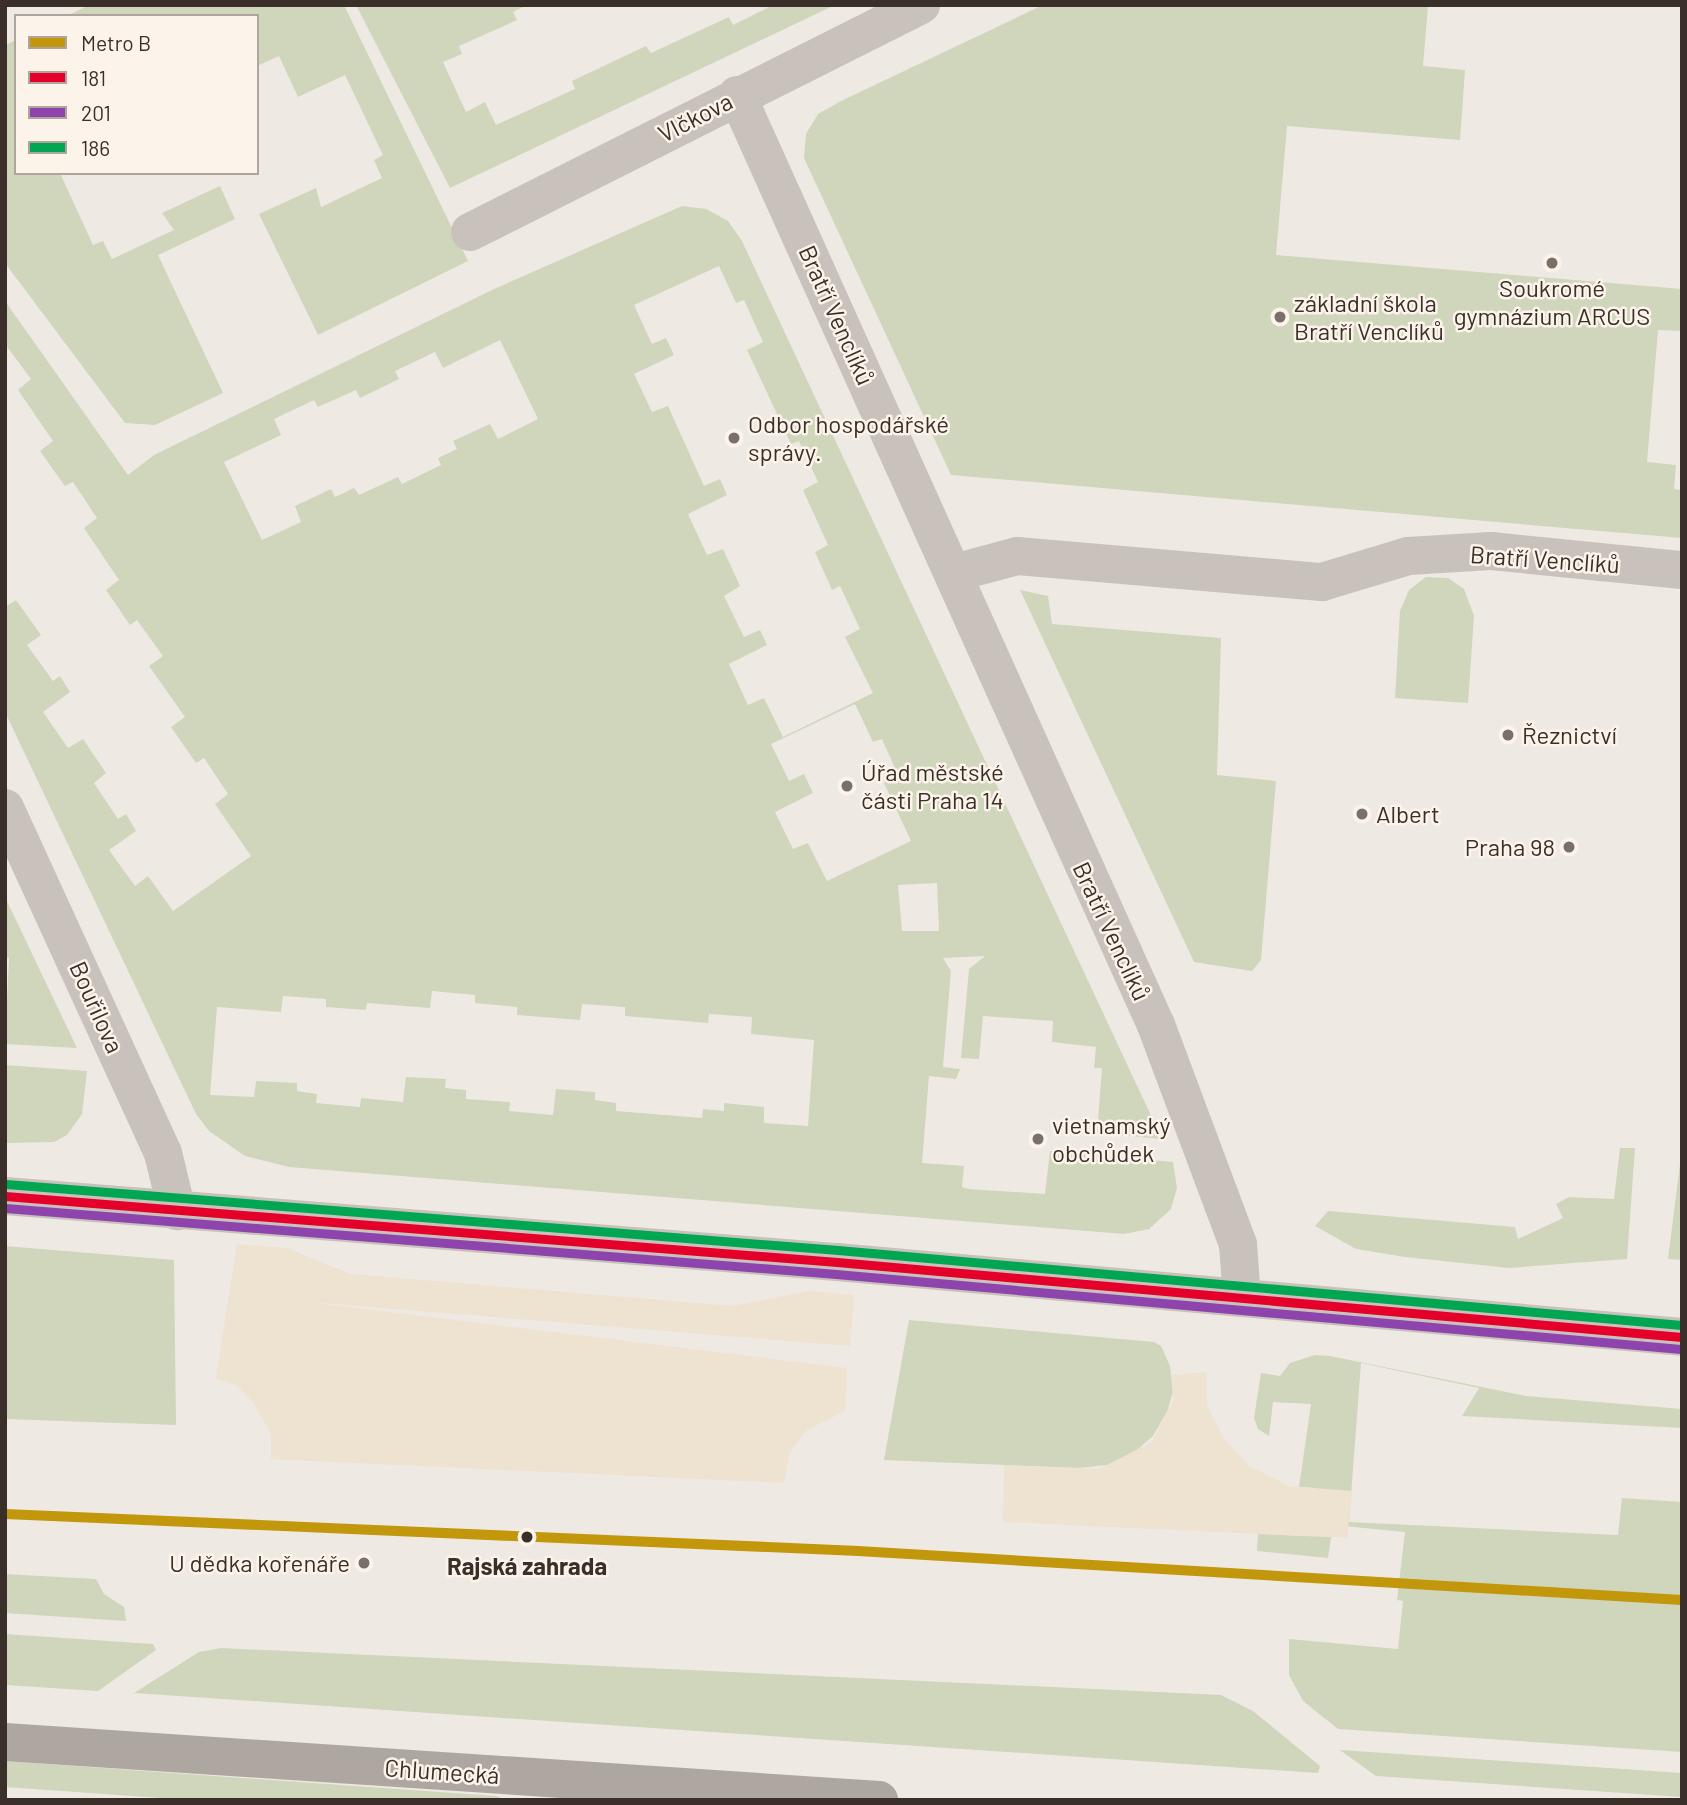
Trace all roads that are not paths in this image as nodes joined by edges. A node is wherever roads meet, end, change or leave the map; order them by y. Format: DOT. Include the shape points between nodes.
graph roads {
  1 [pos="921,5"];
  2 [pos="737,95"];
  3 [pos="470,232"];
  4 [pos="1682,570"];
  5 [pos="954,573"];
  6 [pos="5,808"];
  7 [pos="5,1196"];
  8 [pos="177,1211"];
  9 [pos="1242,1298"];
  10 [pos="1682,1337"];
  11 [pos="5,1742"];
  12 [pos="878,1800"];
  1 -- 2 [label="street, Vlčkova"];
  2 -- 3 [label="street, Vlčkova"];
  2 -- 5 [label="street, Bratří Venclíků"];
  4 -- 5 [label="street, Bratří Venclíků" via="1491,551 1408,556 1322,582 1017,555"];
  5 -- 9 [label="street, Bratří Venclíků" via="1146,1005 1238,1244"];
  6 -- 8 [label="street, Bouřilova" via="163,1153"];
  7 -- 8 [label="street"];
  8 -- 9 [label="street"];
  9 -- 10 [label="street"];
  11 -- 12 [label="main road, Chlumecká"];
}
